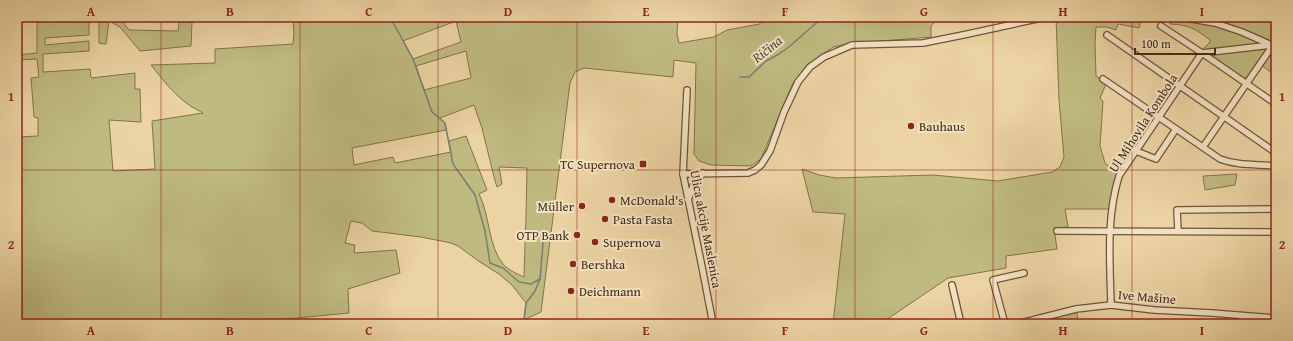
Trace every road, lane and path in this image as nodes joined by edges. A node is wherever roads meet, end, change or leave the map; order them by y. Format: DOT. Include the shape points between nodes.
graph roads {
  1 [pos="1046,17"];
  2 [pos="1180,17"];
  3 [pos="1161,26"];
  4 [pos="1107,35"];
  5 [pos="1272,45"];
  6 [pos="1202,53"];
  7 [pos="1103,79"];
  8 [pos="1246,84"];
  9 [pos="1180,85"];
  10 [pos="687,90"];
  11 [pos="1276,104"];
  12 [pos="1224,116"];
  13 [pos="1159,117"];
  14 [pos="1176,129"];
  15 [pos="1203,147"];
  16 [pos="1136,150"];
  17 [pos="1276,153"];
  18 [pos="1276,166"];
  19 [pos="703,173"];
  20 [pos="683,174"];
  21 [pos="688,200"];
  22 [pos="1276,209"];
  23 [pos="1057,231"];
  24 [pos="1110,232"];
  25 [pos="1178,232"];
  26 [pos="1276,232"];
  27 [pos="1024,273"];
  28 [pos="952,285"];
  29 [pos="1111,305"];
  30 [pos="1244,316"];
  31 [pos="1276,318"];
  32 [pos="713,324"];
  33 [pos="962,324"];
  34 [pos="1005,324"];
  35 [pos="1018,324"];
  36 [pos="1239,324"];
  1 -- 19 [label="street" via="922,43 852,45 824,57 810,67 798,82 770,151 761,165 748,173"];
  2 -- 5 [label="street" via="1215,23"];
  3 -- 6 [label="street"];
  4 -- 9 [label="street"];
  5 -- 6 [label="street"];
  5 -- 8 [label="street"];
  6 -- 8 [label="street"];
  6 -- 9 [label="street, Ul Mihovila Kombola"];
  7 -- 13 [label="street"];
  8 -- 11 [label="street"];
  8 -- 12 [label="street"];
  9 -- 12 [label="street"];
  9 -- 13 [label="street, Ul Mihovila Kombola"];
  10 -- 20 [label="street, Ulica akcije Maslenica"];
  12 -- 15 [label="street"];
  12 -- 17 [label="street"];
  13 -- 14 [label="street"];
  13 -- 16 [label="street, Ul Mihovila Kombola"];
  14 -- 15 [label="street"];
  14 -- 16 [label="street" via="1156,160"];
  15 -- 18 [label="street" via="1230,163"];
  16 -- 24 [label="street, Ul Mihovila Kombola" via="1119,176"];
  19 -- 20 [label="street"];
  19 -- 21 [label="street" via="693,186"];
  20 -- 21 [label="street, Ulica akcije Maslenica"];
  21 -- 32 [label="street, Ulica akcije Maslenica"];
  22 -- 25 [label="street" via="1177,210"];
  23 -- 24 [label="street"];
  24 -- 25 [label="street"];
  24 -- 29 [label="street, Ul Mihovila Kombola"];
  25 -- 26 [label="street"];
  27 -- 34 [label="street" via="993,280"];
  28 -- 33 [label="street"];
  29 -- 30 [label="street, Ive Mašine"];
  29 -- 35 [label="street, Ive Mašine" via="1076,309"];
  30 -- 31 [label="street, Ive Mašine"];
  30 -- 36 [label="street"];
}
